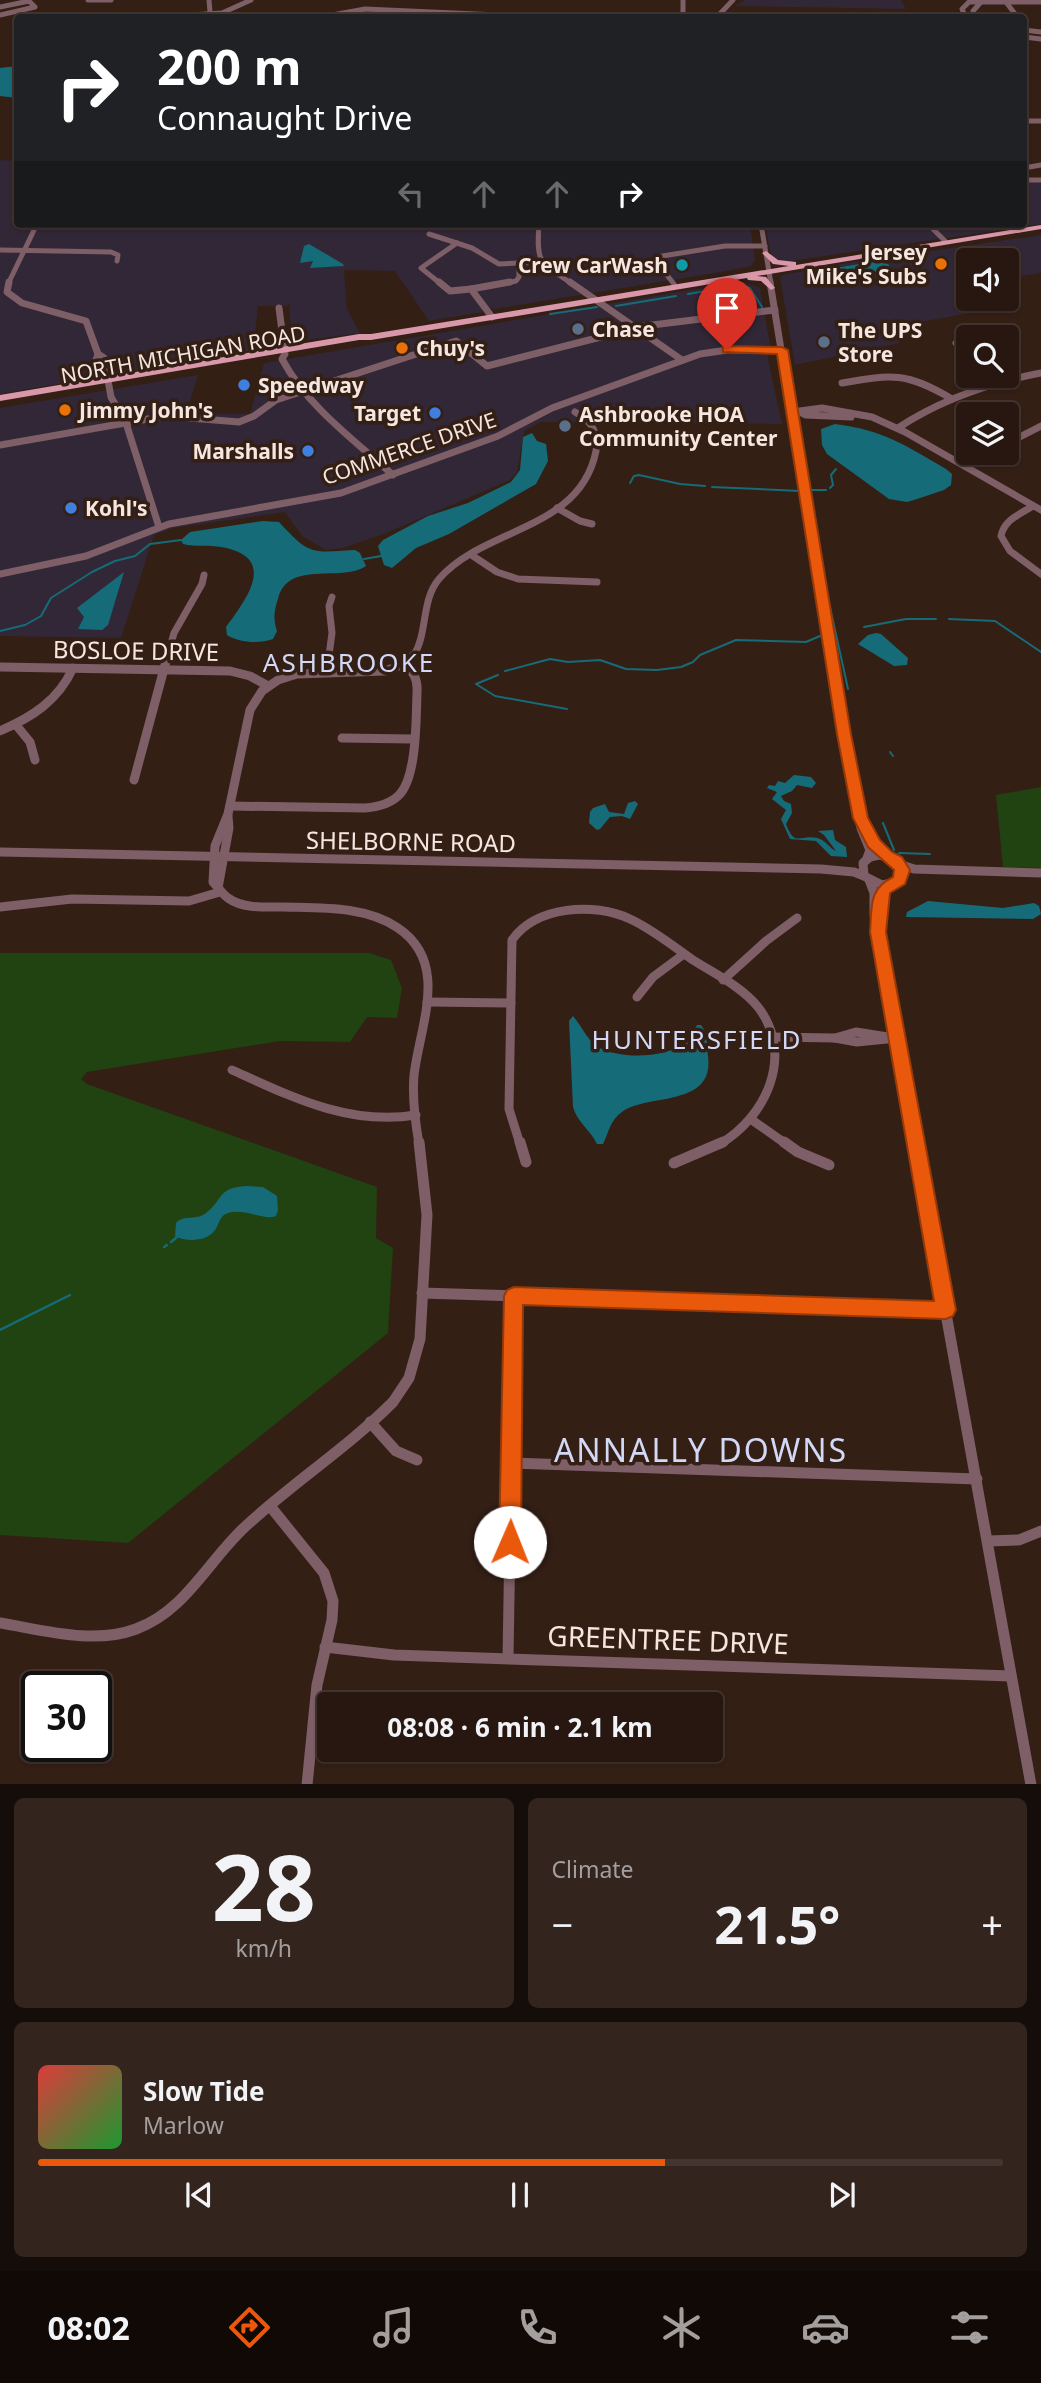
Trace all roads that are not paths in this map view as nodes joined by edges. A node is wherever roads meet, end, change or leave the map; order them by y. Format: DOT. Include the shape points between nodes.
graph roads {
  1 [pos="88,0"];
  2 [pos="111,0"];
  3 [pos="209,0"];
  4 [pos="251,0"];
  5 [pos="726,0"];
  6 [pos="733,0"];
  7 [pos="981,2"];
  8 [pos="1006,2"];
  9 [pos="1041,2"];
  10 [pos="0,7"];
  11 [pos="210,12"];
  12 [pos="188,14"];
  13 [pos="338,14"];
  14 [pos="476,14"];
  15 [pos="714,14"];
  16 [pos="720,14"];
  17 [pos="964,14"];
  18 [pos="974,14"];
  19 [pos="1015,14"];
  20 [pos="0,15"];
  21 [pos="1041,227"];
  22 [pos="35,228"];
  23 [pos="539,228"];
  24 [pos="762,228"];
  25 [pos="932,228"];
  26 [pos="429,234"];
  27 [pos="945,241"];
  28 [pos="457,243"];
  29 [pos="0,250"];
  30 [pos="765,250"];
  31 [pos="24,251"];
  32 [pos="883,251"];
  33 [pos="117,261"];
  34 [pos="541,262"];
  35 [pos="519,264"];
  36 [pos="796,264"];
  37 [pos="769,270"];
  38 [pos="740,276"];
  39 [pos="674,284"];
  40 [pos="771,288"];
  41 [pos="471,289"];
  42 [pos="648,291"];
  43 [pos="594,300"];
  44 [pos="279,308"];
  45 [pos="775,310"];
  46 [pos="492,317"];
  47 [pos="637,328"];
  48 [pos="371,337"];
  49 [pos="782,350"];
  50 [pos="285,352"];
  51 [pos="682,360"];
  52 [pos="1041,373"];
  53 [pos="1019,376"];
  54 [pos="107,381"];
  55 [pos="842,383"];
  56 [pos="974,388"];
  57 [pos="303,390"];
  58 [pos="952,398"];
  59 [pos="0,400"];
  60 [pos="575,412"];
  61 [pos="796,412"];
  62 [pos="126,423"];
  63 [pos="1041,426"];
  64 [pos="898,428"];
  65 [pos="1029,432"];
  66 [pos="1019,437"];
  67 [pos="1041,439"];
  68 [pos="0,445"];
  69 [pos="965,466"];
  70 [pos="393,475"];
  71 [pos="557,508"];
  72 [pos="1037,508"];
  73 [pos="592,524"];
  74 [pos="159,527"];
  75 [pos="472,556"];
  76 [pos="0,574"];
  77 [pos="1041,574"];
  78 [pos="204,575"];
  79 [pos="597,582"];
  80 [pos="332,597"];
  81 [pos="404,664"];
  82 [pos="0,667"];
  83 [pos="73,667"];
  84 [pos="165,669"];
  85 [pos="326,672"];
  86 [pos="268,687"];
  87 [pos="16,724"];
  88 [pos="0,731"];
  89 [pos="342,738"];
  90 [pos="412,739"];
  91 [pos="35,760"];
  92 [pos="134,780"];
  93 [pos="229,810"];
  94 [pos="862,824"];
  95 [pos="0,852"];
  96 [pos="214,855"];
  97 [pos="224,856"];
  98 [pos="886,856"];
  99 [pos="866,859"];
  100 [pos="899,864"];
  101 [pos="821,869"];
  102 [pos="961,871"];
  103 [pos="1041,873"];
  104 [pos="867,878"];
  105 [pos="900,880"];
  106 [pos="889,885"];
  107 [pos="219,890"];
  108 [pos="0,906"];
  109 [pos="797,918"];
  110 [pos="878,932"];
  111 [pos="684,954"];
  112 [pos="723,980"];
  113 [pos="637,997"];
  114 [pos="427,1002"];
  115 [pos="511,1003"];
  116 [pos="772,1037"];
  117 [pos="897,1038"];
  118 [pos="232,1070"];
  119 [pos="416,1115"];
  120 [pos="752,1120"];
  121 [pos="526,1162"];
  122 [pos="674,1163"];
  123 [pos="829,1166"];
  124 [pos="422,1293"];
  125 [pos="514,1296"];
  126 [pos="946,1310"];
  127 [pos="370,1422"];
  128 [pos="417,1460"];
  129 [pos="512,1463"];
  130 [pos="976,1479"];
  131 [pos="271,1506"];
  132 [pos="1041,1531"];
  133 [pos="988,1541"];
  134 [pos="0,1623"];
  135 [pos="324,1647"];
  136 [pos="508,1658"];
  137 [pos="1011,1676"];
  138 [pos="307,1784"];
  139 [pos="1031,1784"];
  1 -- 2 [label="street"];
  3 -- 11 [label="street"];
  4 -- 11 [label="street" via="229,11"];
  5 -- 15 [label="street"];
  6 -- 16 [label="street"];
  7 -- 8 [label="street"];
  7 -- 17 [label="street" via="967,3"];
  7 -- 18 [label="street"];
  8 -- 9 [label="street"];
  8 -- 19 [label="street"];
  10 -- 20 [label="street" via="29,1 35,7"];
  11 -- 12 [label="street"];
  13 -- 14 [label="street" via="365,9"];
  21 -- 27 [label="main road, NORTH MICHIGAN ROAD"];
  22 -- 31 [label="street"];
  23 -- 34 [label="street"];
  24 -- 30 [label="street"];
  25 -- 27 [label="street"];
  26 -- 28 [label="street"];
  27 -- 32 [label="main road, NORTH MICHIGAN ROAD"];
  28 -- 35 [label="street" via="499,264"];
  28 -- 41 [label="street" via="421,268 450,291"];
  29 -- 31 [label="street"];
  30 -- 36 [label="main road" via="776,262"];
  30 -- 37 [label="street"];
  30 -- 39 [label="street" via="725,246 656,257"];
  31 -- 33 [label="street" via="111,252 117,254"];
  31 -- 54 [label="street" via="7,286 10,296 86,321 101,375"];
  32 -- 36 [label="main road, NORTH MICHIGAN ROAD"];
  32 -- 37 [label="main road, NORTH MICHIGAN ROAD"];
  34 -- 35 [label="street"];
  34 -- 43 [label="street"];
  35 -- 41 [label="street" via="516,281"];
  36 -- 37 [label="main road, NORTH MICHIGAN ROAD"];
  37 -- 38 [label="main road, NORTH MICHIGAN ROAD"];
  37 -- 39 [label="main road, NORTH MICHIGAN ROAD"];
  37 -- 40 [label="street"];
  38 -- 40 [label="main road" via="761,278"];
  38 -- 42 [label="main road, NORTH MICHIGAN ROAD"];
  39 -- 42 [label="main road, NORTH MICHIGAN ROAD"];
  40 -- 45 [label="street"];
  41 -- 46 [label="street"];
  42 -- 43 [label="main road, NORTH MICHIGAN ROAD"];
  43 -- 46 [label="main road, NORTH MICHIGAN ROAD"];
  43 -- 47 [label="street"];
  44 -- 50 [label="street"];
  45 -- 47 [label="street"];
  45 -- 49 [label="street"];
  46 -- 48 [label="main road, NORTH MICHIGAN ROAD"];
  47 -- 51 [label="street"];
  47 -- 57 [label="street" via="487,366 456,341"];
  48 -- 50 [label="main road, NORTH MICHIGAN ROAD"];
  49 -- 51 [label="street, COMMERCE DRIVE" via="721,350"];
  49 -- 61 [label="street"];
  50 -- 54 [label="main road, NORTH MICHIGAN ROAD"];
  50 -- 57 [label="street" via="285,368"];
  51 -- 70 [label="street, COMMERCE DRIVE"];
  52 -- 53 [label="street"];
  54 -- 59 [label="main road, NORTH MICHIGAN ROAD"];
  54 -- 62 [label="street"];
  55 -- 58 [label="street" via="905,375"];
  56 -- 58 [label="street"];
  57 -- 62 [label="street" via="239,422 172,416"];
  57 -- 70 [label="street"];
  58 -- 64 [label="street"];
  60 -- 71 [label="street" via="594,425 596,459 583,487"];
  61 -- 64 [label="street" via="880,421"];
  61 -- 94 [label="street" via="844,734"];
  62 -- 68 [label="street"];
  62 -- 74 [label="street"];
  63 -- 65 [label="street"];
  64 -- 69 [label="street"];
  65 -- 66 [label="street"];
  65 -- 67 [label="street"];
  69 -- 72 [label="street"];
  70 -- 74 [label="street, COMMERCE DRIVE" via="332,496"];
  71 -- 73 [label="street"];
  71 -- 75 [label="street"];
  72 -- 77 [label="street" via="1008,521 1001,536 1011,552"];
  74 -- 76 [label="street, COMMERCE DRIVE" via="86,556"];
  75 -- 79 [label="street" via="513,578"];
  75 -- 81 [label="street" via="432,589 420,647"];
  78 -- 84 [label="street" via="174,633"];
  80 -- 85 [label="street"];
  81 -- 85 [label="street" via="372,673"];
  81 -- 90 [label="street" via="418,682"];
  82 -- 83 [label="street, BOSLOE DRIVE"];
  83 -- 84 [label="street, BOSLOE DRIVE"];
  83 -- 87 [label="street" via="51,702"];
  84 -- 86 [label="street, BOSLOE DRIVE" via="237,671"];
  84 -- 92 [label="street"];
  85 -- 86 [label="street" via="293,676"];
  86 -- 93 [label="street" via="251,707"];
  87 -- 88 [label="street"];
  87 -- 91 [label="street" via="30,742"];
  89 -- 90 [label="street"];
  90 -- 93 [label="street" via="406,784 398,796 382,805"];
  93 -- 96 [label="street"];
  93 -- 97 [label="street"];
  94 -- 98 [label="street"];
  94 -- 99 [label="street" via="870,850"];
  95 -- 96 [label="street, SHELBORNE ROAD"];
  96 -- 97 [label="street, SHELBORNE ROAD"];
  96 -- 107 [label="street" via="211,879"];
  97 -- 101 [label="street, SHELBORNE ROAD"];
  97 -- 107 [label="street"];
  98 -- 99 [label="street"];
  98 -- 100 [label="street"];
  99 -- 101 [label="street, SHELBORNE ROAD"];
  99 -- 104 [label="street" via="862,868"];
  100 -- 102 [label="street"];
  100 -- 105 [label="street"];
  101 -- 104 [label="street, SHELBORNE ROAD"];
  102 -- 103 [label="street"];
  102 -- 105 [label="street"];
  104 -- 106 [label="street"];
  104 -- 110 [label="street" via="874,891"];
  105 -- 106 [label="street"];
  106 -- 110 [label="street" via="882,892"];
  107 -- 108 [label="street" via="189,901 72,899"];
  107 -- 114 [label="street" via="246,905 358,912 388,922 409,936 424,956 429,974"];
  109 -- 112 [label="street"];
  110 -- 117 [label="street"];
  111 -- 112 [label="street"];
  111 -- 113 [label="street" via="653,977"];
  111 -- 115 [label="street" via="621,915 539,915 521,926 512,940"];
  112 -- 116 [label="street" via="758,1007"];
  114 -- 115 [label="street"];
  114 -- 119 [label="street" via="413,1088"];
  115 -- 121 [label="street" via="509,1110"];
  116 -- 117 [label="street" via="857,1042"];
  116 -- 120 [label="street" via="773,1074"];
  117 -- 126 [label="street"];
  118 -- 119 [label="street" via="362,1116"];
  119 -- 124 [label="street" via="427,1198"];
  120 -- 122 [label="street" via="719,1147"];
  120 -- 123 [label="street" via="797,1152"];
  124 -- 125 [label="street"];
  124 -- 127 [label="street" via="412,1373 394,1400"];
  125 -- 126 [label="street"];
  125 -- 129 [label="street"];
  126 -- 130 [label="street"];
  127 -- 128 [label="street" via="396,1451"];
  127 -- 131 [label="street"];
  129 -- 130 [label="street"];
  129 -- 136 [label="street"];
  130 -- 133 [label="street"];
  131 -- 134 [label="street" via="231,1540 185,1598 146,1625 99,1636"];
  131 -- 135 [label="street" via="330,1586 333,1610"];
  132 -- 133 [label="street" via="1020,1540"];
  133 -- 137 [label="street"];
  135 -- 136 [label="street, GREENTREE DRIVE" via="378,1654"];
  135 -- 138 [label="street"];
  136 -- 137 [label="street, GREENTREE DRIVE"];
  137 -- 139 [label="street"];
}
